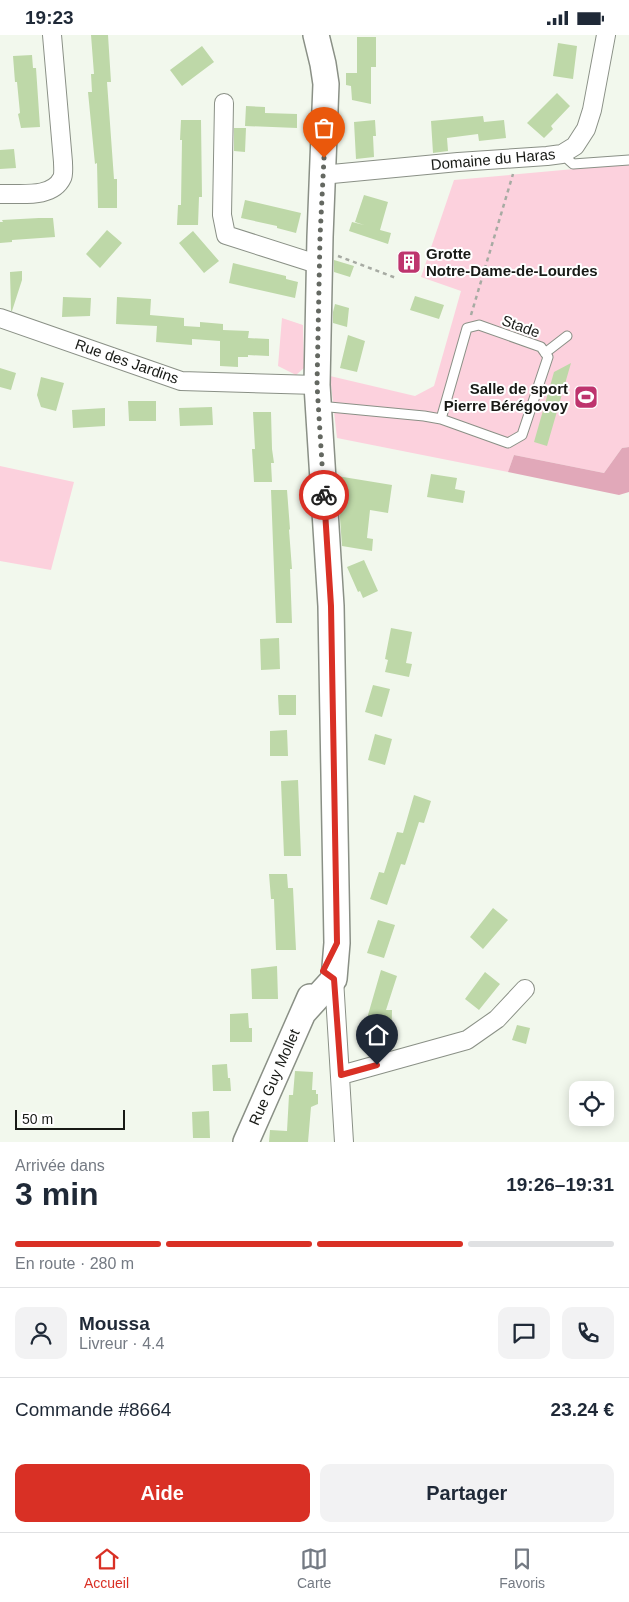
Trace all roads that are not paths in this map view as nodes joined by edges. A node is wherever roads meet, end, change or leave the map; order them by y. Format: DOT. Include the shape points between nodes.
graph roads {
  1 [pos="52,35"];
  2 [pos="316,35"];
  3 [pos="606,35"];
  4 [pos="224,103"];
  5 [pos="562,153"];
  6 [pos="629,159"];
  7 [pos="323,174"];
  8 [pos="0,194"];
  9 [pos="320,257"];
  10 [pos="0,318"];
  11 [pos="567,336"];
  12 [pos="545,353"];
  13 [pos="318,396"];
  14 [pos="441,419"];
  15 [pos="329,975"];
  16 [pos="525,989"];
  17 [pos="341,1075"];
  18 [pos="246,1142"];
  19 [pos="344,1142"];
  1 -- 8 [label="street" via="62,177 54,188 44,193"];
  2 -- 7 [label="street, Rue Guy Mollet" via="326,84"];
  3 -- 5 [label="street, Domaine du Haras" via="586,129 576,146"];
  4 -- 9 [label="street" via="222,215 226,235"];
  5 -- 6 [label="lane" via="572,164"];
  5 -- 7 [label="street, Domaine du Haras"];
  7 -- 9 [label="street, Rue Guy Mollet"];
  9 -- 13 [label="street, Rue Guy Mollet"];
  10 -- 13 [label="street, Rue des Jardins" via="181,381"];
  11 -- 12 [label="lane"];
  12 -- 14 [label="lane, Stade" via="548,357 522,435 508,443"];
  12 -- 14 [label="lane, Stade" via="541,347 478,325 467,329"];
  13 -- 14 [label="lane, Stade"];
  13 -- 15 [label="street, Rue Guy Mollet" via="331,606 337,943"];
  15 -- 17 [label="street"];
  15 -- 18 [label="street, Rue Guy Mollet" via="303,1013"];
  16 -- 17 [label="street" via="496,1019 466,1040"];
  17 -- 19 [label="street"];
}
